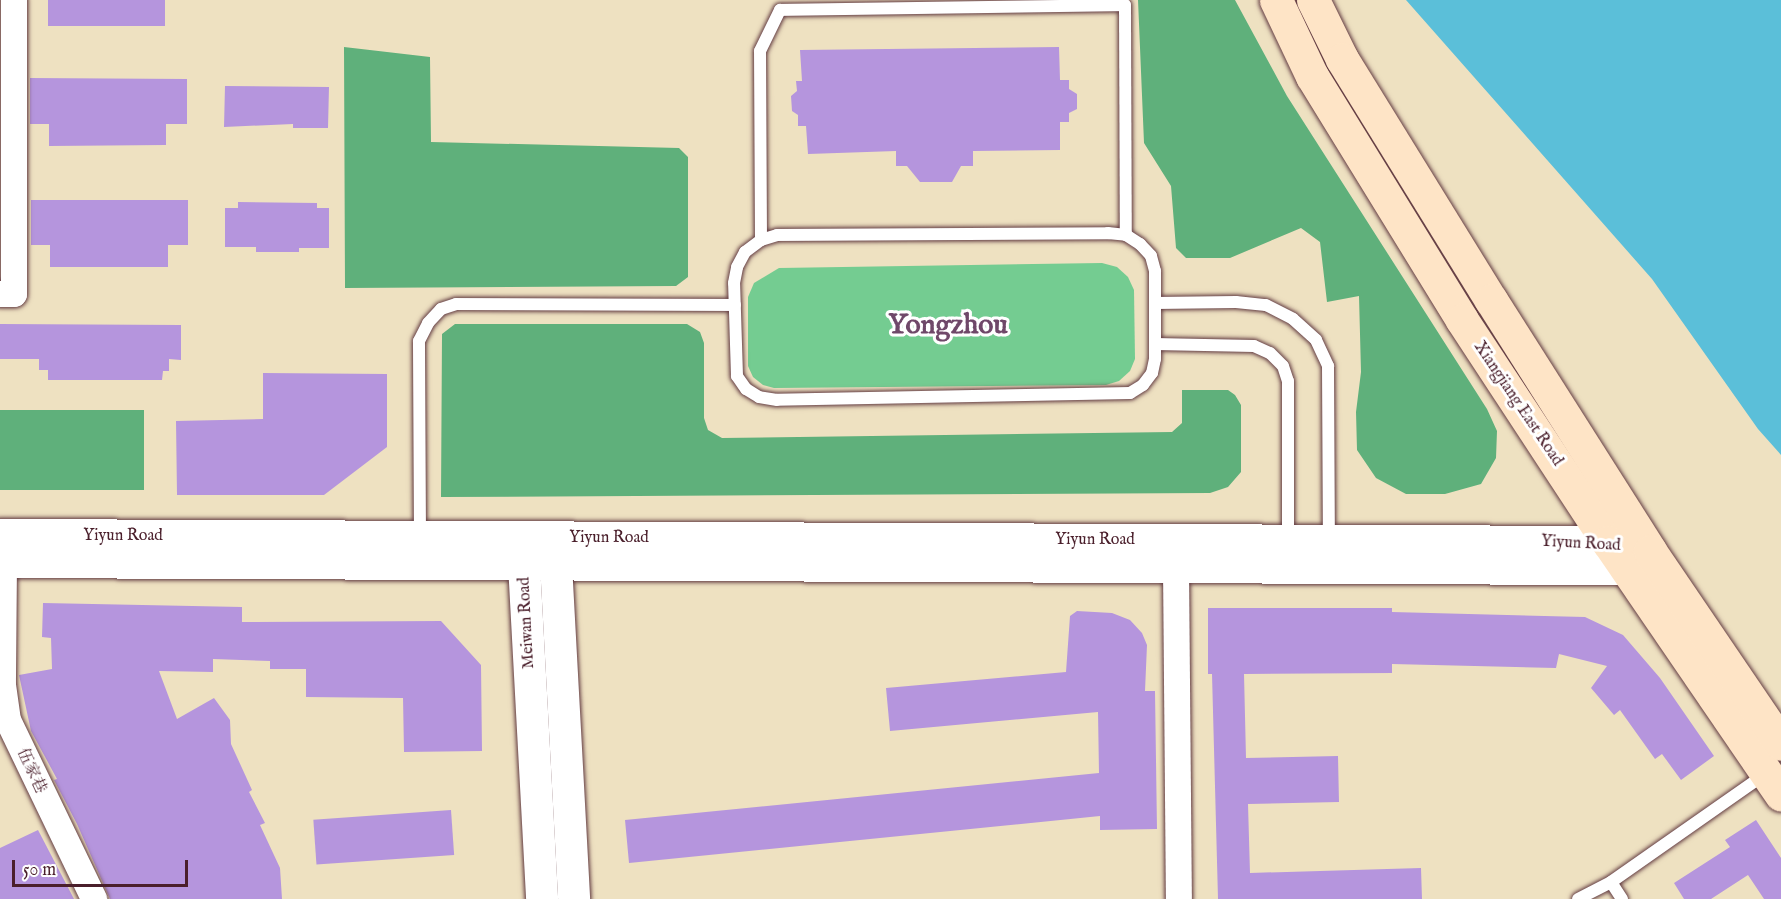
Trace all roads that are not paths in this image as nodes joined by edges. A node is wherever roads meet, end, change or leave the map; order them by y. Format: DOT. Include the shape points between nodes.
graph roads {
  1 [pos="14,0"];
  2 [pos="1276,0"];
  3 [pos="1313,0"];
  4 [pos="791,5"];
  5 [pos="1126,235"];
  6 [pos="760,240"];
  7 [pos="0,294"];
  8 [pos="1155,303"];
  9 [pos="735,305"];
  10 [pos="1155,344"];
  11 [pos="420,537"];
  12 [pos="1288,541"];
  13 [pos="1329,542"];
  14 [pos="1608,542"];
  15 [pos="531,551"];
  16 [pos="1,553"];
  17 [pos="1638,560"];
  18 [pos="556,564"];
  19 [pos="1176,567"];
  20 [pos="1781,744"];
  21 [pos="1774,784"];
  22 [pos="1611,882"];
  23 [pos="94,899"];
  24 [pos="542,899"];
  25 [pos="574,899"];
  26 [pos="1179,899"];
  27 [pos="1578,899"];
  28 [pos="1622,899"];
  1 -- 7 [label="street" via="14,294"];
  2 -- 14 [label="main road, Xiangjiang East Road" via="1312,76 1462,320"];
  3 -- 17 [label="main road, Xiangjiang East Road" via="1342,58"];
  4 -- 5 [label="lane" via="1125,5"];
  4 -- 6 [label="lane" via="780,10 760,51"];
  5 -- 6 [label="lane" via="777,235"];
  5 -- 8 [label="lane" via="1151,256"];
  6 -- 9 [label="lane" via="745,252 737,267"];
  8 -- 10 [label="lane"];
  8 -- 13 [label="lane" via="1266,305 1293,319 1316,340 1329,375"];
  9 -- 10 [label="lane" via="737,376 746,389 759,397 777,400 1130,393 1152,373"];
  9 -- 11 [label="lane" via="456,304 441,309 428,322 419,341"];
  10 -- 12 [label="lane" via="1254,346 1270,353 1283,366 1288,381"];
  11 -- 15 [label="street, Yiyun Road"];
  11 -- 16 [label="street, Yiyun Road"];
  12 -- 13 [label="street, Yiyun Road"];
  12 -- 15 [label="street, Yiyun Road"];
  13 -- 14 [label="street, Yiyun Road"];
  14 -- 17 [label="main road, Xiangjiang East Road"];
  15 -- 16 [label="street, Yiyun Road"];
  15 -- 18 [label="street, Yiyun Road"];
  15 -- 24 [label="street, Meiwan Road"];
  16 -- 23 [label="street, 伍家巷" via="3,685 8,720"];
  17 -- 19 [label="street, Yiyun Road"];
  17 -- 20 [label="main road, Xiangjiang East Road"];
  17 -- 21 [label="main road, Xiangjiang East Road"];
  18 -- 19 [label="street, Yiyun Road"];
  18 -- 25 [label="street, Meiwan Road"];
  19 -- 26 [label="street"];
  21 -- 22 [label="lane"];
  22 -- 27 [label="lane"];
  22 -- 28 [label="lane"];
}
